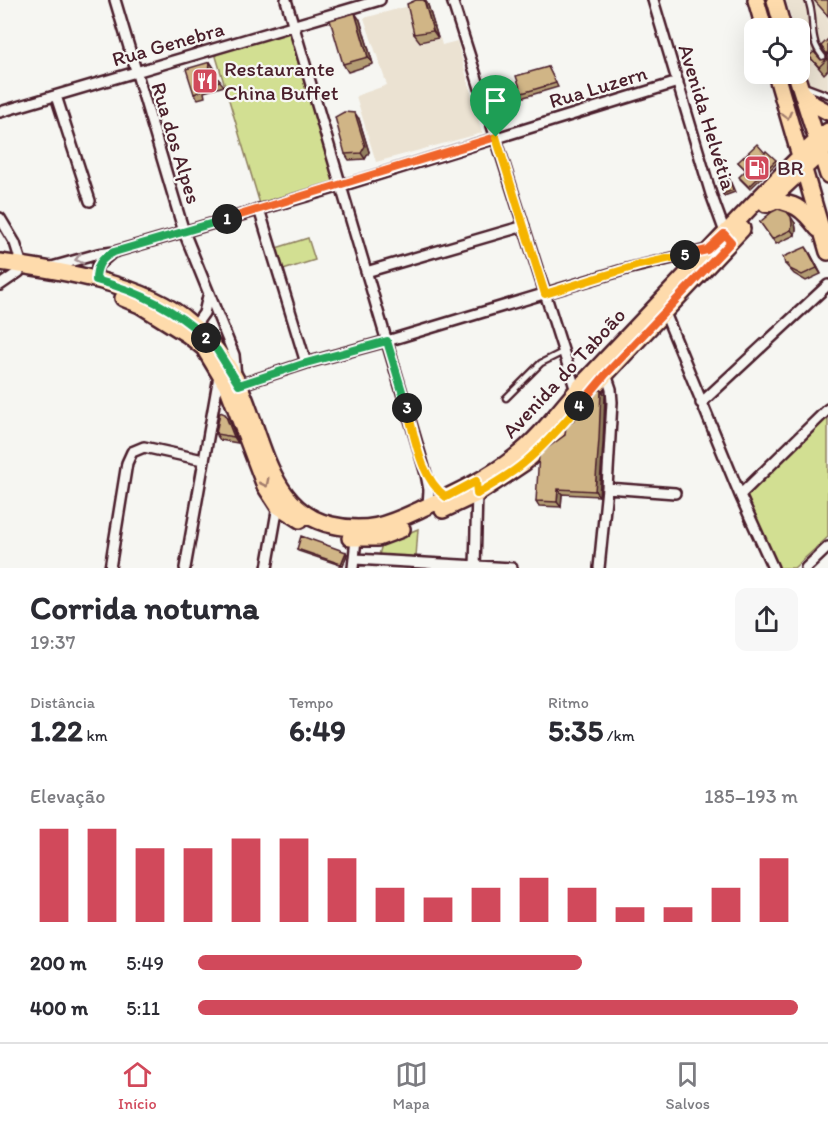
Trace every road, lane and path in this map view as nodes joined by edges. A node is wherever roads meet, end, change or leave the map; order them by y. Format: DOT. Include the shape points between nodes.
graph roads {
  1 [pos="115,0"];
  2 [pos="286,0"];
  3 [pos="380,0"];
  4 [pos="452,0"];
  5 [pos="653,0"];
  6 [pos="756,0"];
  7 [pos="775,0"];
  8 [pos="808,0"];
  9 [pos="761,18"];
  10 [pos="780,18"];
  11 [pos="293,26"];
  12 [pos="828,63"];
  13 [pos="136,72"];
  14 [pos="678,81"];
  15 [pos="779,84"];
  16 [pos="800,84"];
  17 [pos="800,84"];
  18 [pos="803,84"];
  19 [pos="828,95"];
  20 [pos="56,96"];
  21 [pos="0,112"];
  22 [pos="828,112"];
  23 [pos="496,137"];
  24 [pos="823,142"];
  25 [pos="801,163"];
  26 [pos="828,175"];
  27 [pos="341,186"];
  28 [pos="90,201"];
  29 [pos="766,204"];
  30 [pos="259,209"];
  31 [pos="0,218"];
  32 [pos="524,226"];
  33 [pos="184,232"];
  34 [pos="823,235"];
  35 [pos="728,238"];
  36 [pos="707,250"];
  37 [pos="114,252"];
  38 [pos="828,252"];
  39 [pos="0,262"];
  40 [pos="20,268"];
  41 [pos="0,269"];
  42 [pos="45,269"];
  43 [pos="366,272"];
  44 [pos="96,280"];
  45 [pos="0,285"];
  46 [pos="828,285"];
  47 [pos="208,294"];
  48 [pos="545,294"];
  49 [pos="665,313"];
  50 [pos="194,327"];
  51 [pos="387,341"];
  52 [pos="563,352"];
  53 [pos="306,363"];
  54 [pos="220,373"];
  55 [pos="606,374"];
  56 [pos="238,382"];
  57 [pos="576,391"];
  58 [pos="506,399"];
  59 [pos="701,402"];
  60 [pos="828,409"];
  61 [pos="203,460"];
  62 [pos="426,474"];
  63 [pos="476,488"];
  64 [pos="607,488"];
  65 [pos="675,493"];
  66 [pos="740,495"];
  67 [pos="446,497"];
  68 [pos="278,506"];
  69 [pos="428,506"];
  70 [pos="375,538"];
  71 [pos="356,539"];
  72 [pos="828,547"];
  73 [pos="375,560"];
  74 [pos="354,564"];
  75 [pos="475,566"];
  76 [pos="110,568"];
  77 [pos="185,568"];
  78 [pos="267,568"];
  79 [pos="512,568"];
  80 [pos="598,568"];
  81 [pos="773,568"];
  82 [pos="806,568"];
  1 -- 13 [label="street, Rua dos Alpes"];
  2 -- 11 [label="street"];
  3 -- 11 [label="street, Rua Genebra"];
  4 -- 23 [label="street"];
  5 -- 14 [label="street, Avenida Helvétia"];
  6 -- 9 [label="main road"];
  7 -- 10 [label="main road"];
  8 -- 12 [label="lane" via="814,40"];
  11 -- 13 [label="street, Rua Genebra"];
  11 -- 27 [label="street"];
  13 -- 20 [label="street, Rua Genebra"];
  13 -- 33 [label="street, Rua dos Alpes"];
  14 -- 23 [label="street, Rua Luzern"];
  14 -- 35 [label="street, Avenida Helvétia"];
  15 -- 25 [label="main road, one-way"];
  16 -- 22 [label="main road" via="813,104"];
  17 -- 24 [label="main road"];
  18 -- 19 [label="lane"];
  20 -- 21 [label="street, Rua Genebra"];
  20 -- 28 [label="street"];
  23 -- 27 [label="street, Rua Luzern"];
  23 -- 32 [label="street"];
  24 -- 25 [label="main road, Avenida do Taboão"];
  24 -- 26 [label="main road"];
  25 -- 29 [label="main road, Avenida do Taboão"];
  25 -- 34 [label="main road"];
  25 -- 35 [label="main road, Avenida do Taboão"];
  27 -- 30 [label="street, Rua Luzern"];
  27 -- 43 [label="street"];
  29 -- 34 [label="main road" via="780,202 800,208"];
  29 -- 35 [label="main road, Avenida do Taboão"];
  30 -- 33 [label="street, Rua Luzern"];
  30 -- 53 [label="street"];
  31 -- 40 [label="street" via="15,243"];
  32 -- 43 [label="street"];
  32 -- 48 [label="street"];
  33 -- 37 [label="street, Rua Luzern"];
  33 -- 47 [label="street, Rua dos Alpes"];
  34 -- 38 [label="main road"];
  35 -- 36 [label="main road, Avenida do Taboão"];
  35 -- 49 [label="main road, Avenida do Taboão"];
  36 -- 48 [label="street" via="639,265"];
  36 -- 57 [label="main road, Avenida do Taboão"];
  37 -- 42 [label="street, Rua Luzern, one-way"];
  37 -- 44 [label="street" via="97,266"];
  39 -- 40 [label="main road, Avenida do Taboão"];
  40 -- 41 [label="main road, Avenida do Taboão"];
  40 -- 42 [label="main road, Avenida do Taboão"];
  40 -- 45 [label="street"];
  40 -- 54 [label="main road, Avenida do Taboão" via="46,280 104,291 140,305 204,348"];
  42 -- 44 [label="main road, Avenida do Taboão"];
  43 -- 51 [label="street"];
  44 -- 50 [label="main road, Avenida do Taboão" via="144,296"];
  46 -- 59 [label="street"];
  47 -- 50 [label="street" via="204,313"];
  47 -- 56 [label="street, Rua dos Alpes" via="234,355"];
  48 -- 51 [label="street"];
  48 -- 52 [label="street"];
  49 -- 55 [label="main road, Avenida do Taboão"];
  49 -- 59 [label="street"];
  50 -- 56 [label="main road, Avenida do Taboão" via="217,350"];
  51 -- 53 [label="street"];
  51 -- 62 [label="street"];
  52 -- 57 [label="street"];
  52 -- 58 [label="lane" via="541,363"];
  53 -- 56 [label="street"];
  54 -- 61 [label="street"];
  54 -- 68 [label="main road, Avenida do Taboão, one-way" via="242,419 265,486"];
  55 -- 63 [label="main road, Avenida do Taboão" via="524,463"];
  55 -- 64 [label="street" via="612,402"];
  56 -- 69 [label="main road, Avenida do Taboão" via="271,468 292,504 306,516 346,529 365,529 384,526"];
  57 -- 63 [label="main road, Avenida do Taboão" via="532,443"];
  59 -- 66 [label="street"];
  60 -- 66 [label="street"];
  61 -- 76 [label="street" via="156,448 132,452"];
  61 -- 77 [label="street"];
  62 -- 67 [label="street"];
  62 -- 69 [label="street"];
  63 -- 67 [label="main road, Avenida do Taboão"];
  63 -- 70 [label="main road, Avenida do Taboão" via="406,527"];
  63 -- 75 [label="street"];
  64 -- 65 [label="street"];
  64 -- 80 [label="street"];
  66 -- 81 [label="street"];
  67 -- 69 [label="main road, Avenida do Taboão"];
  68 -- 71 [label="main road, Avenida do Taboão" via="313,528"];
  68 -- 78 [label="street"];
  70 -- 71 [label="main road, Avenida do Taboão"];
  70 -- 73 [label="street"];
  71 -- 74 [label="street"];
  72 -- 82 [label="street"];
  73 -- 74 [label="street"];
  73 -- 75 [label="street"];
  75 -- 79 [label="street"];
}
